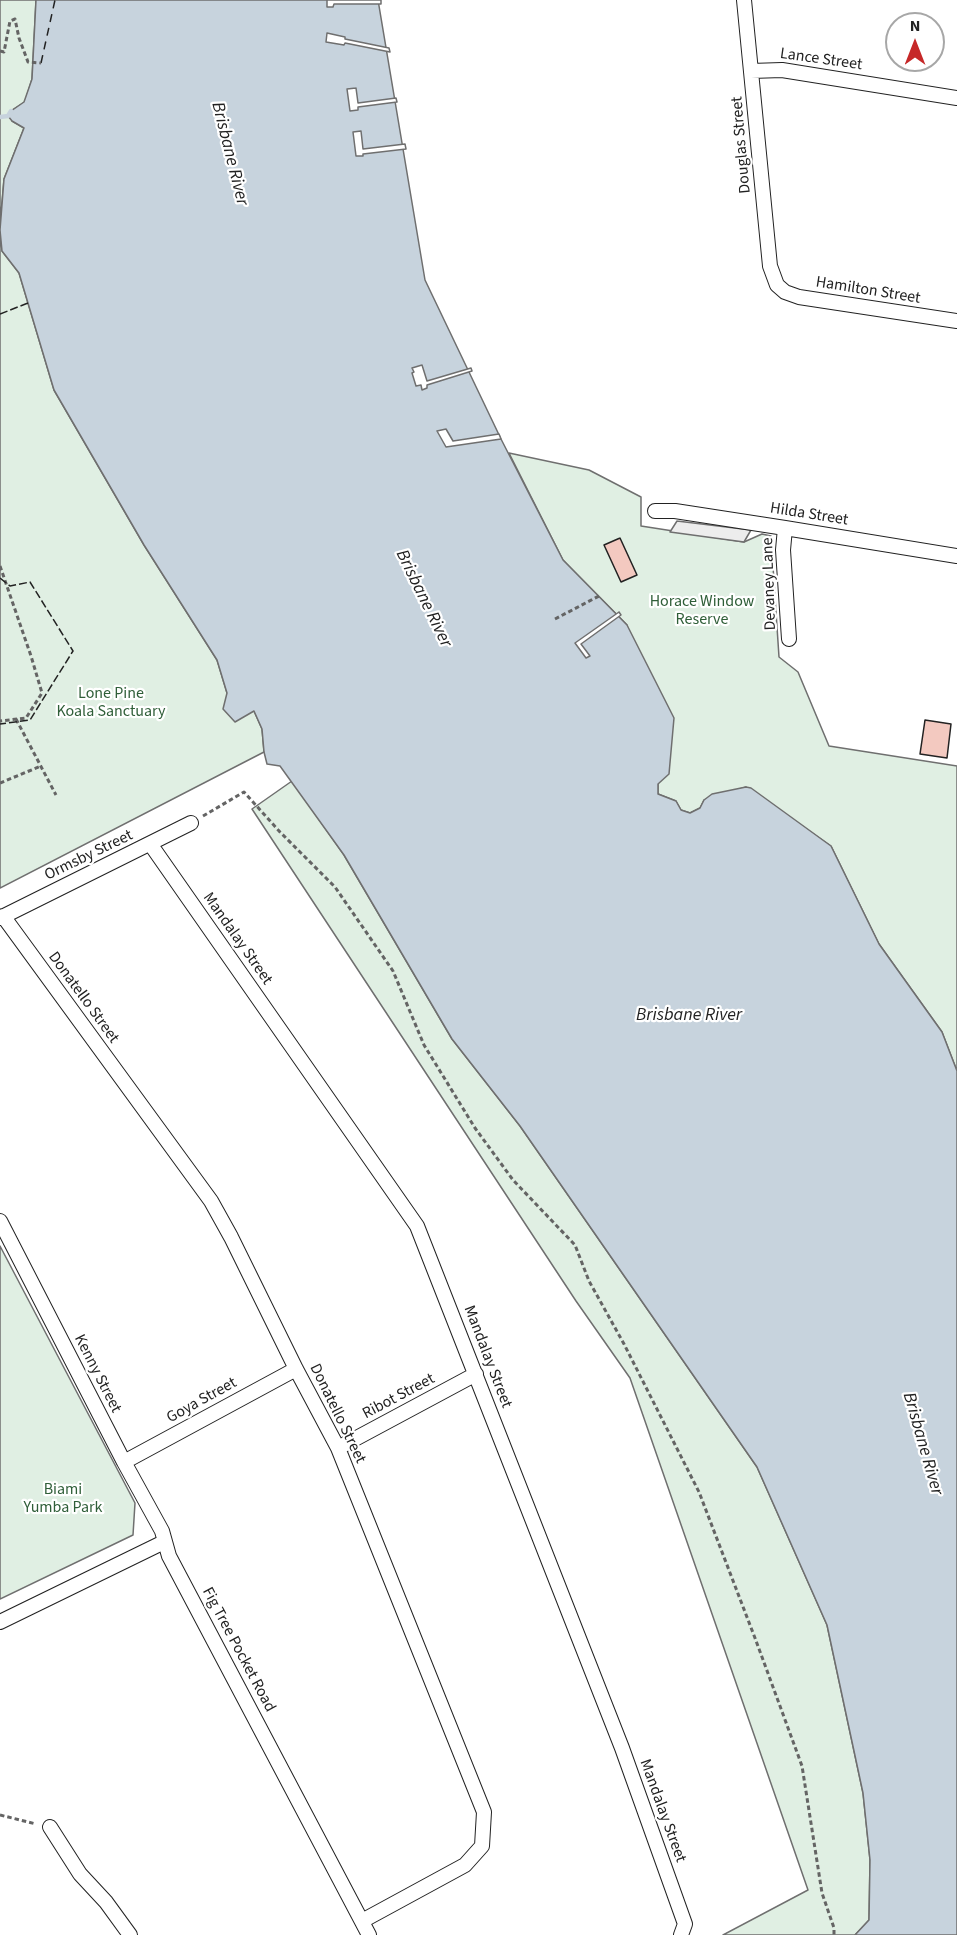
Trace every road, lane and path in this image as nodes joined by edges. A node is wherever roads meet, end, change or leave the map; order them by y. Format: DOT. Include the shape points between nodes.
graph roads {
  1 [pos="744,0"];
  2 [pos="0,51"];
  3 [pos="41,63"];
  4 [pos="751,70"];
  5 [pos="957,98"];
  6 [pos="777,285"];
  7 [pos="957,321"];
  8 [pos="655,511"];
  9 [pos="784,528"];
  10 [pos="957,556"];
  11 [pos="0,566"];
  12 [pos="599,596"];
  13 [pos="555,619"];
  14 [pos="789,639"];
  15 [pos="16,719"];
  16 [pos="0,721"];
  17 [pos="41,766"];
  18 [pos="0,783"];
  19 [pos="56,795"];
  20 [pos="191,823"];
  21 [pos="151,845"];
  22 [pos="2,917"];
  23 [pos="0,1221"];
  24 [pos="296,1369"];
  25 [pos="476,1374"];
  26 [pos="338,1448"];
  27 [pos="124,1462"];
  28 [pos="164,1542"];
  29 [pos="0,1622"];
  30 [pos="0,1815"];
  31 [pos="50,1827"];
  32 [pos="362,1921"];
  33 [pos="130,1935"];
  34 [pos="369,1935"];
  35 [pos="681,1935"];
  36 [pos="834,1935"];
  1 -- 4 [label="street, Douglas Street"];
  2 -- 3 [label="path" via="4,52 10,21 15,19 28,62"];
  4 -- 5 [label="street, Lance Street" via="782,70"];
  4 -- 6 [label="street, Douglas Street" via="770,266"];
  6 -- 7 [label="street, Hamilton Street" via="799,297"];
  8 -- 9 [label="street, Hilda Street"];
  9 -- 10 [label="street, Hilda Street"];
  9 -- 14 [label="street, Devaney Lane"];
  11 -- 15 [label="path" via="42,693 27,718"];
  12 -- 13 [label="path"];
  15 -- 16 [label="path"];
  15 -- 17 [label="path"];
  17 -- 18 [label="path"];
  17 -- 19 [label="path"];
  20 -- 21 [label="street, Ormsby Street"];
  20 -- 36 [label="path" via="244,792 335,887 393,971 424,1045 475,1128 513,1180 574,1245 699,1492 755,1638 802,1766 822,1893"];
  21 -- 22 [label="street, Ormsby Street"];
  21 -- 25 [label="street, Mandalay Street" via="417,1226"];
  22 -- 24 [label="street, Donatello Street" via="211,1201"];
  23 -- 27 [label="street, Kenny Street"];
  24 -- 26 [label="street, Donatello Street"];
  24 -- 27 [label="street, Goya Street"];
  25 -- 26 [label="street, Ribot Street"];
  25 -- 35 [label="street, Mandalay Street" via="626,1759 685,1924"];
  26 -- 32 [label="street, Donatello Street" via="484,1812 482,1846 465,1865"];
  27 -- 28 [label="street, Kenny Street" via="162,1531"];
  28 -- 29 [label="street"];
  28 -- 32 [label="street, Fig Tree Pocket Road"];
  30 -- 31 [label="path"];
  31 -- 33 [label="street" via="80,1874"];
  32 -- 34 [label="street, Fig Tree Pocket Road"];
}
